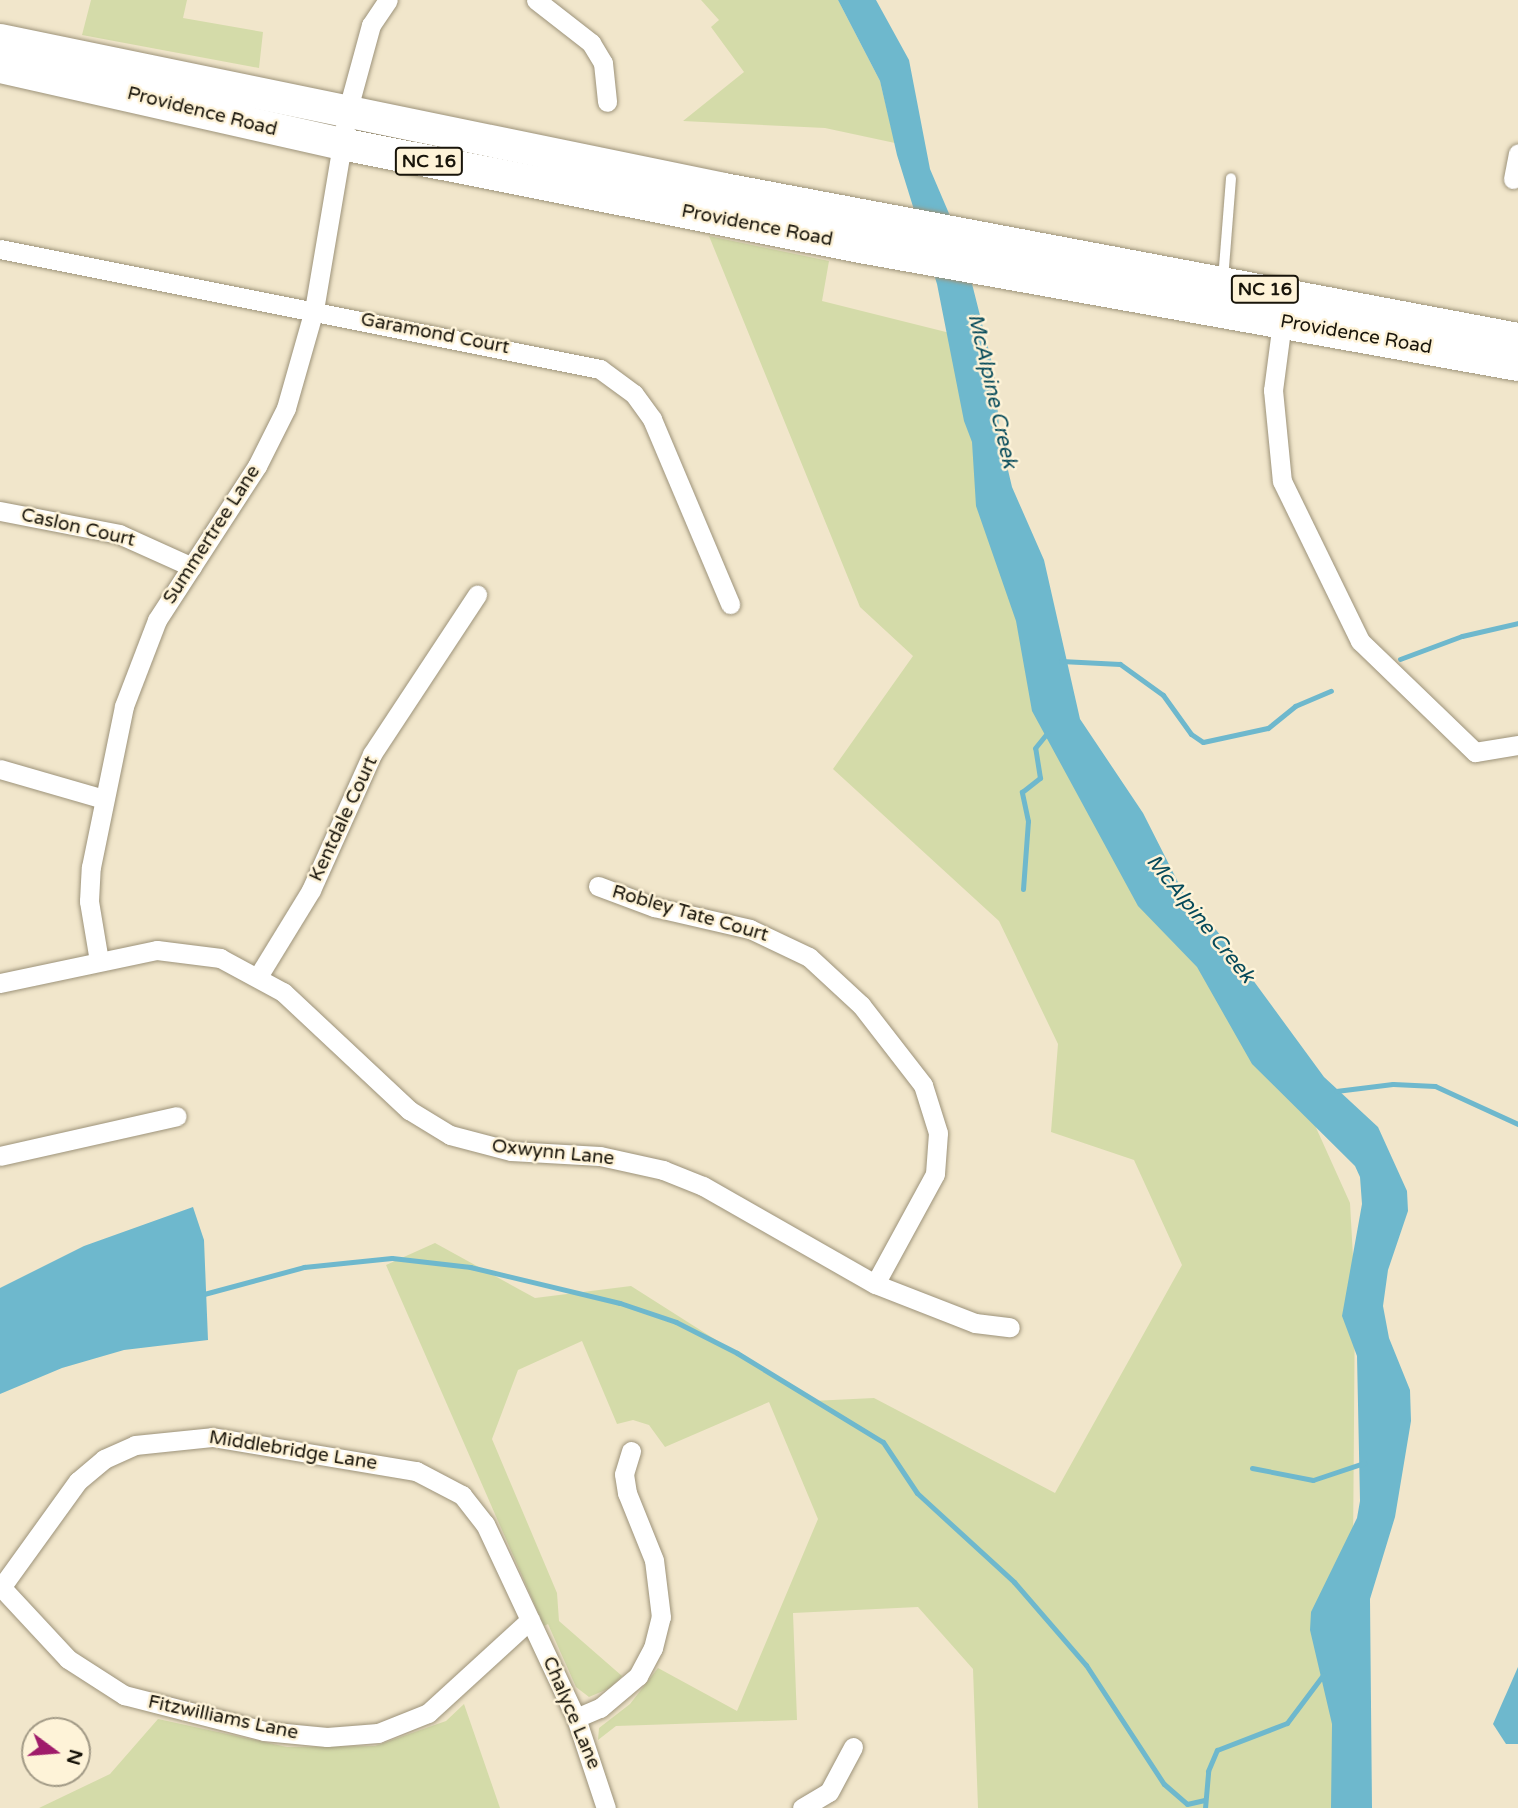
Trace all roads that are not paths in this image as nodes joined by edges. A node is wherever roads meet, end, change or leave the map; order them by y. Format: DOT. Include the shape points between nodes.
graph roads {
  1 [pos="388,0"];
  2 [pos="536,0"];
  3 [pos="0,40"];
  4 [pos="0,67"];
  5 [pos="607,102"];
  6 [pos="348,109"];
  7 [pos="342,144"];
  8 [pos="1518,153"];
  9 [pos="1231,178"];
  10 [pos="1513,178"];
  11 [pos="0,248"];
  12 [pos="1223,280"];
  13 [pos="314,310"];
  14 [pos="1282,322"];
  15 [pos="1518,339"];
  16 [pos="1518,365"];
  17 [pos="0,511"];
  18 [pos="192,567"];
  19 [pos="477,595"];
  20 [pos="730,604"];
  21 [pos="1518,746"];
  22 [pos="0,769"];
  23 [pos="104,799"];
  24 [pos="598,886"];
  25 [pos="99,961"];
  26 [pos="259,975"];
  27 [pos="0,983"];
  28 [pos="177,1116"];
  29 [pos="0,1156"];
  30 [pos="875,1284"];
  31 [pos="1010,1326"];
  32 [pos="631,1451"];
  33 [pos="1,1588"];
  34 [pos="530,1620"];
  35 [pos="576,1718"];
  36 [pos="853,1746"];
  37 [pos="606,1808"];
  38 [pos="802,1808"];
  1 -- 6 [label="street, Summertree Lane" via="371,25"];
  2 -- 5 [label="street" via="591,43 603,64"];
  3 -- 6 [label="main road, Providence Road / NC 16"];
  4 -- 7 [label="main road, Providence Road / NC 16"];
  6 -- 7 [label="street, Summertree Lane"];
  6 -- 12 [label="main road, Providence Road / NC 16" via="860,214"];
  7 -- 13 [label="street, Summertree Lane"];
  7 -- 14 [label="main road, Providence Road / NC 16" via="860,247"];
  8 -- 10 [label="street"];
  9 -- 12 [label="lane"];
  11 -- 13 [label="street, Garamond Court"];
  12 -- 15 [label="main road, Providence Road / NC 16"];
  13 -- 18 [label="street, Summertree Lane" via="302,364 278,425"];
  13 -- 20 [label="street, Garamond Court" via="576,362 615,378 634,394 662,439"];
  14 -- 16 [label="main road, Providence Road / NC 16"];
  14 -- 21 [label="street" via="1273,390 1282,481 1354,630 1386,669 1475,752"];
  17 -- 18 [label="street, Caslon Court" via="119,534"];
  18 -- 23 [label="street, Summertree Lane" via="146,641 124,706"];
  19 -- 26 [label="street, Kentdale Court" via="372,754 311,890"];
  22 -- 23 [label="street"];
  23 -- 25 [label="street, Summertree Lane" via="89,901"];
  24 -- 30 [label="street, Robley Tate Court" via="654,907 750,929 809,957 861,1005 923,1085 938,1133 935,1174"];
  25 -- 26 [label="street, Oxwynn Lane" via="173,950 220,958"];
  25 -- 27 [label="street, Oxwynn Lane"];
  26 -- 30 [label="street, Oxwynn Lane" via="409,1110 450,1135 511,1151 600,1156 663,1170 703,1186"];
  28 -- 29 [label="street"];
  30 -- 31 [label="street, Oxwynn Lane" via="975,1323"];
  32 -- 35 [label="street" via="624,1474 627,1493 654,1560 661,1617 653,1648 638,1676 600,1708"];
  33 -- 34 [label="street, Fitzwilliams Lane" via="68,1659 124,1695 264,1731 327,1737 378,1733 428,1713"];
  33 -- 34 [label="street, Middlebridge Lane" via="59,1503 104,1459 160,1439 212,1437 407,1469 440,1480 462,1495 485,1524"];
  34 -- 35 [label="street, Chalyce Lane"];
  35 -- 37 [label="street, Chalyce Lane"];
  36 -- 38 [label="street" via="829,1792"];
}
